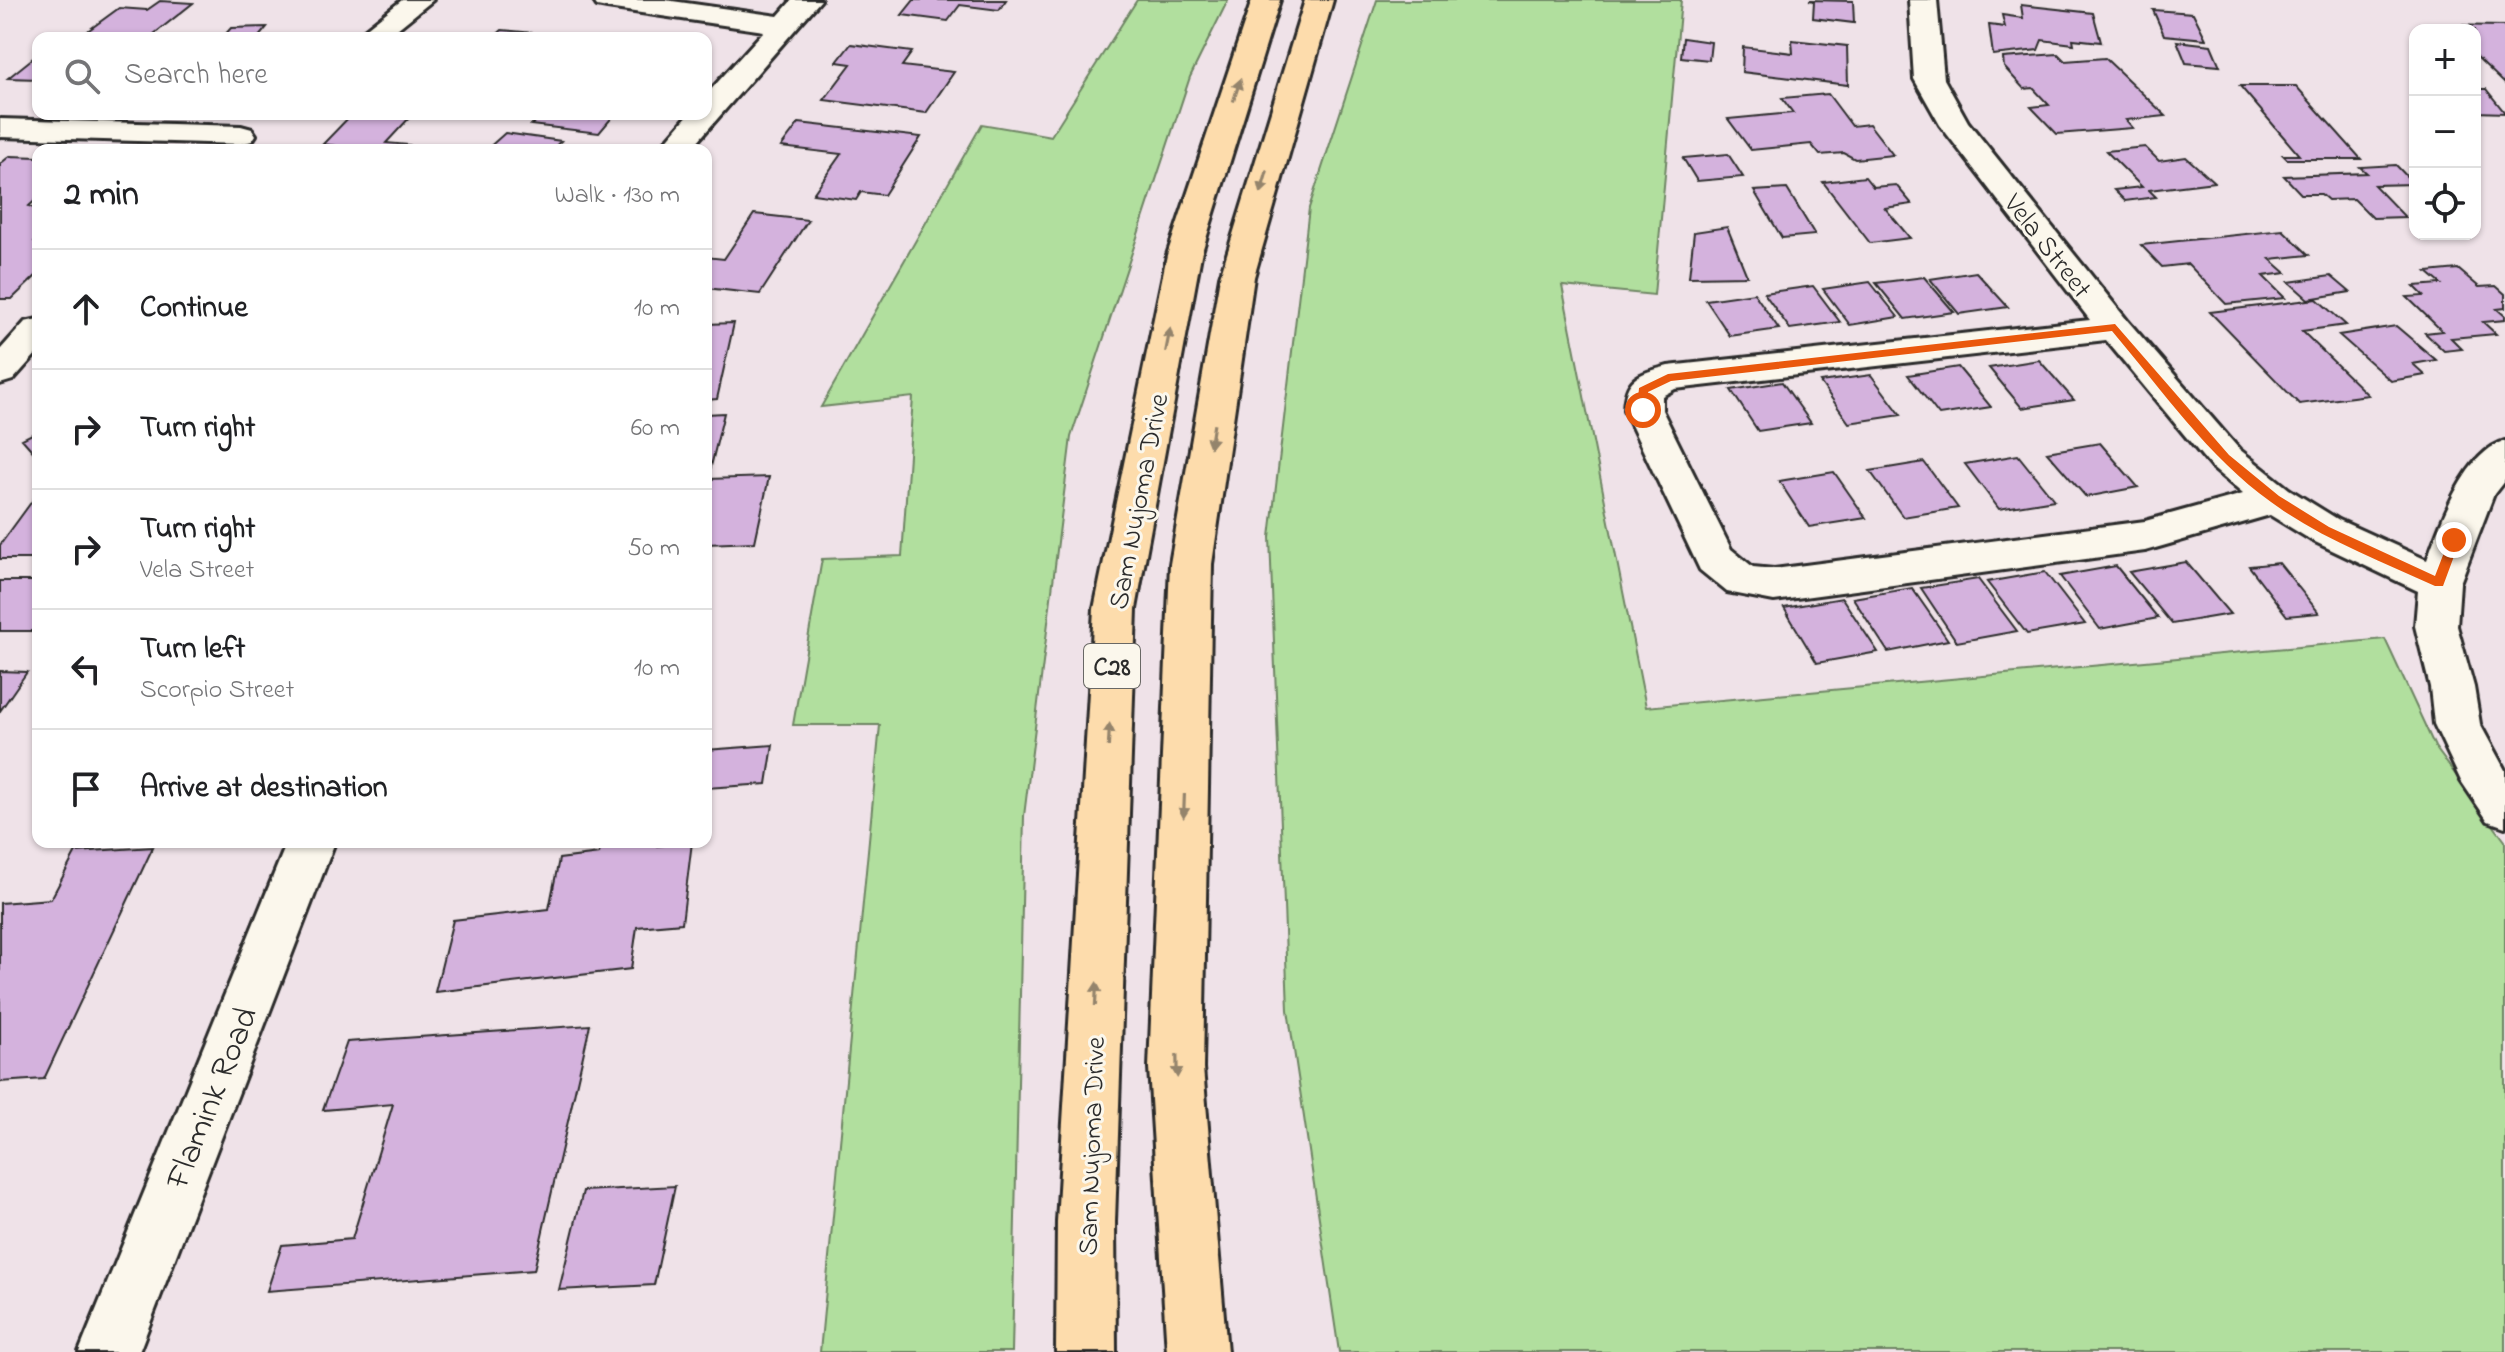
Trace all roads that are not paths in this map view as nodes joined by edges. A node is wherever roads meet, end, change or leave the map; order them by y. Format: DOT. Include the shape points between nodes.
graph roads {
  1 [pos="419,0"];
  2 [pos="607,0"];
  3 [pos="807,0"];
  4 [pos="1266,0"];
  5 [pos="1319,0"];
  6 [pos="1923,0"];
  7 [pos="784,25"];
  8 [pos="376,32"];
  9 [pos="712,107"];
  10 [pos="700,120"];
  11 [pos="0,128"];
  12 [pos="242,135"];
  13 [pos="678,144"];
  14 [pos="2115,328"];
  15 [pos="32,337"];
  16 [pos="0,372"];
  17 [pos="2505,454"];
  18 [pos="2275,499"];
  19 [pos="2439,583"];
  20 [pos="2505,807"];
  21 [pos="309,848"];
  22 [pos="109,1352"];
  23 [pos="1086,1352"];
  24 [pos="1197,1352"];
  1 -- 8 [label="street"];
  2 -- 7 [label="street"];
  3 -- 7 [label="street"];
  23 -- 4 [label="highway, Sam Nujoma Drive / C28, one-way" via="1086,1222 1115,609 1184,255"];
  5 -- 24 [label="highway, one-way" via="1237,277 1191,564 1176,1068"];
  6 -- 14 [label="street, Vela Street" via="1929,79 1955,125"];
  7 -- 9 [label="street"];
  10 -- 13 [label="street"];
  11 -- 12 [label="street"];
  14 -- 18 [label="street, Vela Street" via="2225,458"];
  14 -- 18 [label="street" via="1668,378 1643,390 1643,410 1715,559 1742,581 1774,585 2145,536"];
  15 -- 16 [label="street"];
  17 -- 19 [label="street" via="2477,488"];
  18 -- 19 [label="street, Vela Street" via="2325,530"];
  19 -- 20 [label="street" via="2436,626 2457,724 2477,767"];
  21 -- 22 [label="street, Flamink Road"];
}
